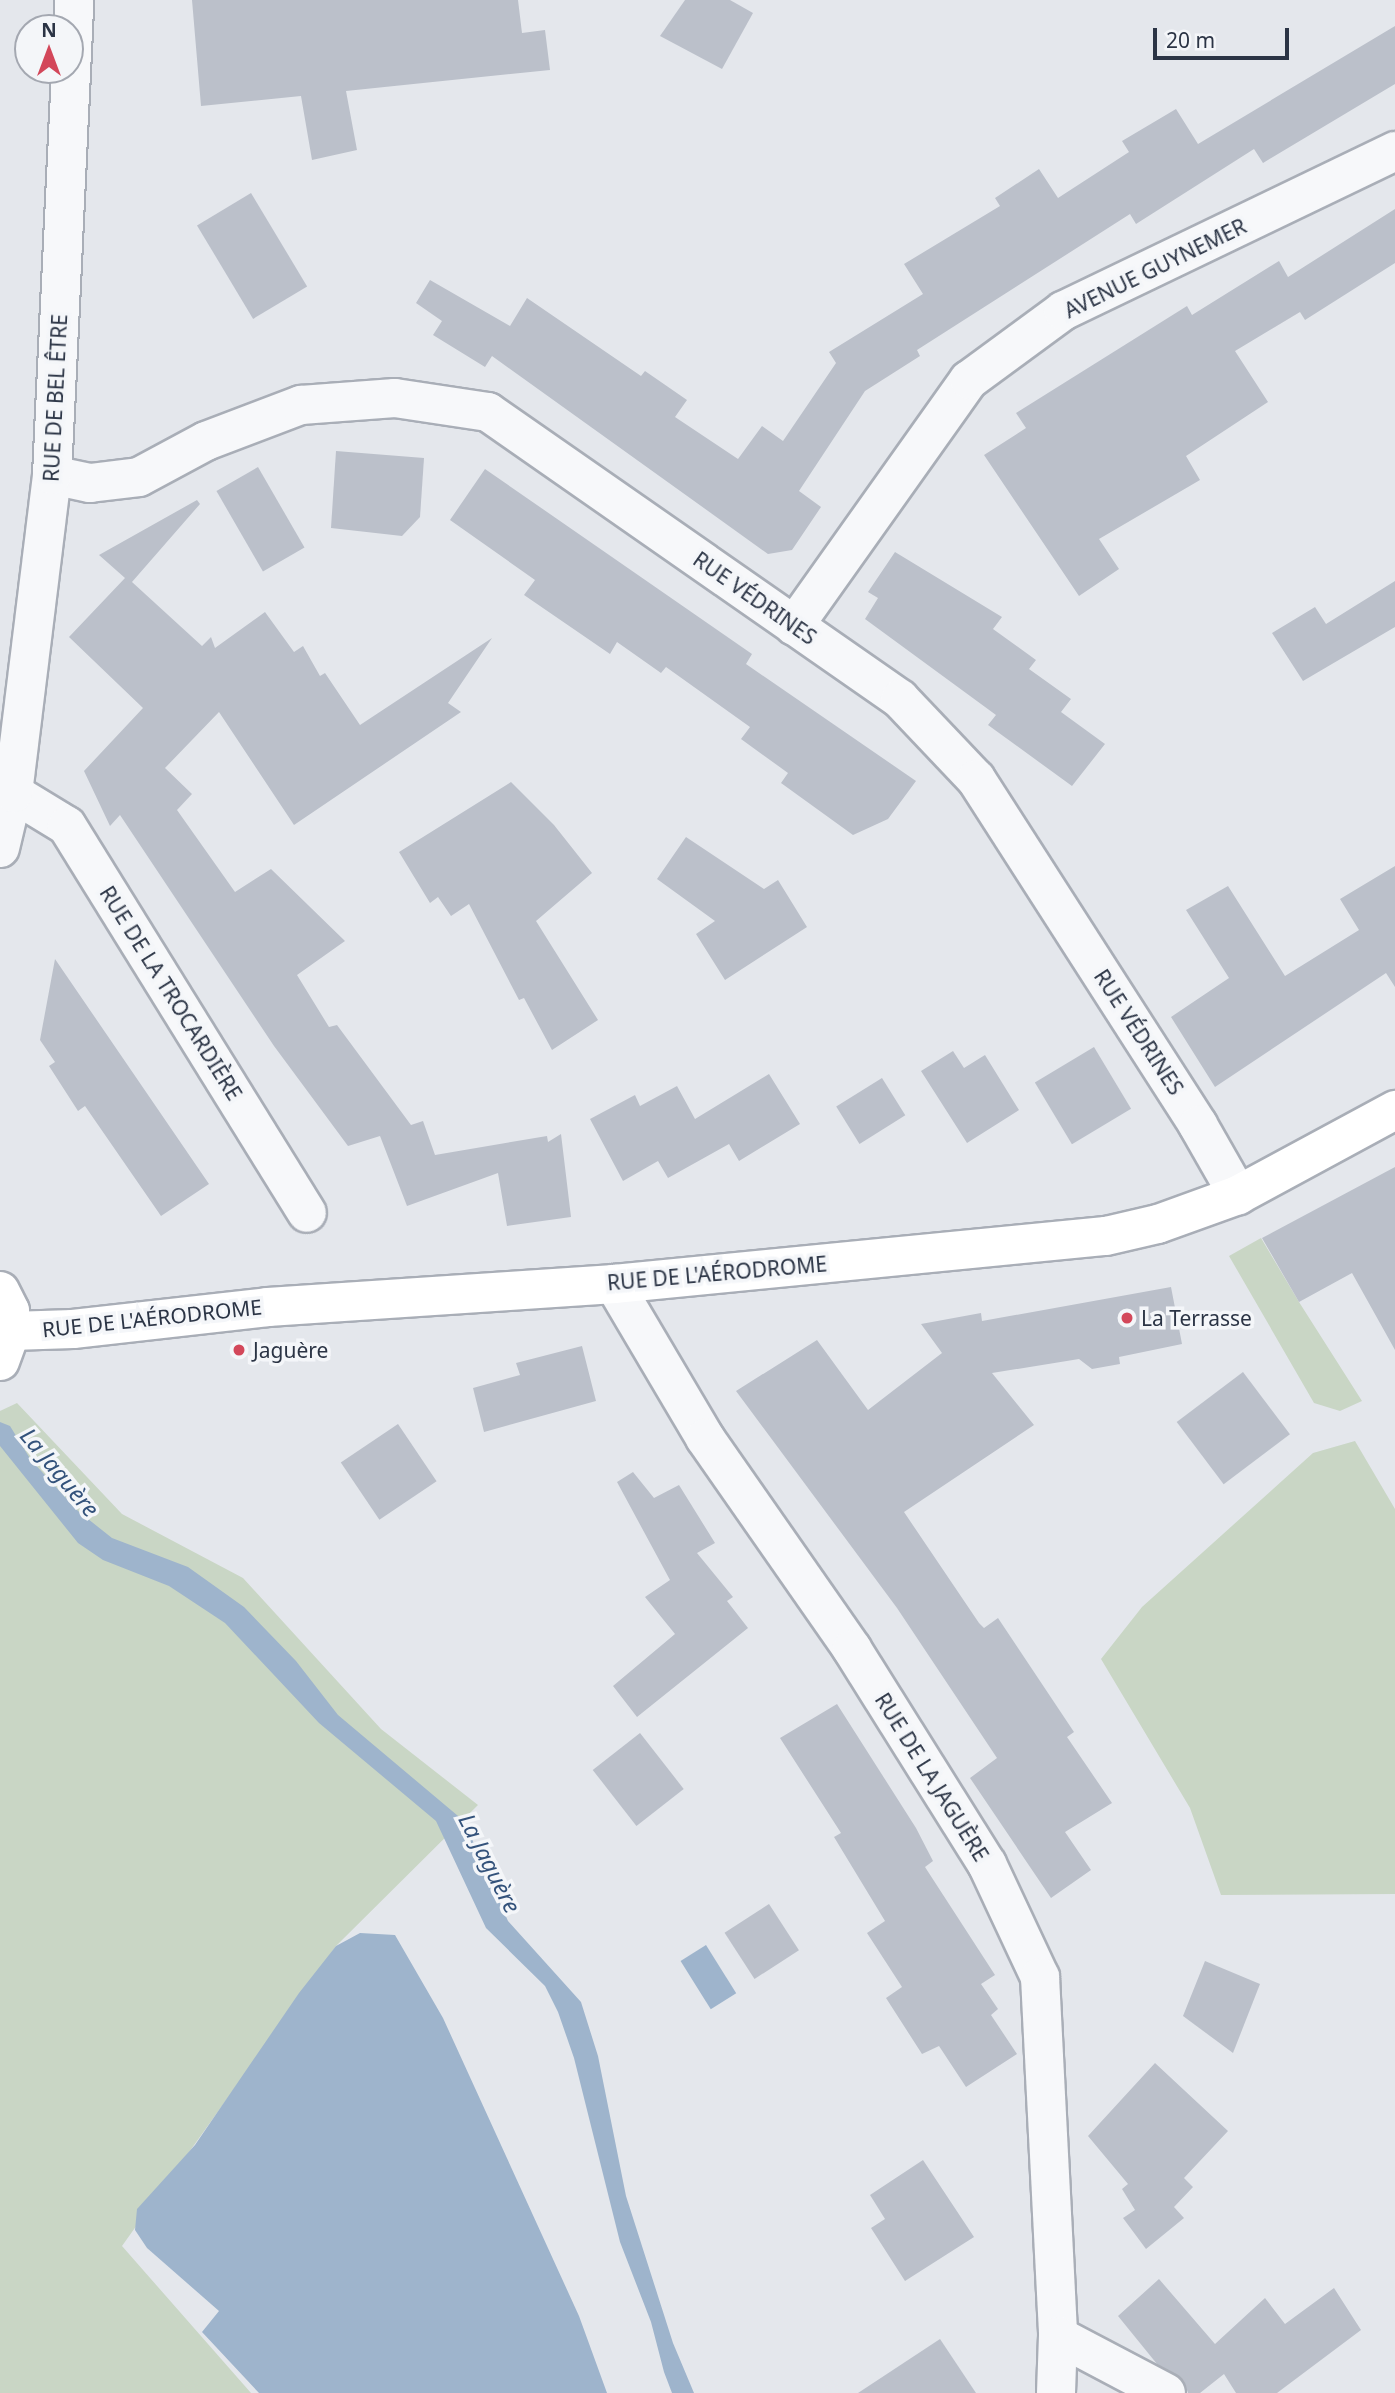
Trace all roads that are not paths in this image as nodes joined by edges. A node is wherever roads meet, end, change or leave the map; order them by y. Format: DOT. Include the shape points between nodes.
graph roads {
  1 [pos="74,0"];
  2 [pos="1395,151"];
  3 [pos="52,475"];
  4 [pos="794,626"];
  5 [pos="14,675"];
  6 [pos="13,793"];
  7 [pos="0,848"];
  8 [pos="1395,1110"];
  9 [pos="1238,1195"];
  10 [pos="307,1213"];
  11 [pos="614,1284"];
  12 [pos="0,1291"];
  13 [pos="6,1346"];
  14 [pos="1058,2336"];
  15 [pos="1056,2393"];
  16 [pos="1166,2393"];
  1 -- 3 [label="street, RUE DE BEL ÊTRE"];
  2 -- 4 [label="street, AVENUE GUYNEMER" via="1063,311 969,380"];
  3 -- 4 [label="street, RUE VÉDRINES" via="90,482 139,477 206,441 301,405 395,398 488,412"];
  3 -- 5 [label="street, RUE DE BEL ÊTRE"];
  4 -- 9 [label="street, RUE VÉDRINES" via="900,699 976,779"];
  5 -- 6 [label="street, RUE DE BEL ÊTRE"];
  6 -- 7 [label="street, RUE DE BEL ÊTRE"];
  6 -- 10 [label="street, RUE DE LA TROCARDIÈRE" via="67,826"];
  8 -- 9 [label="street, RUE DE L'AÉRODROME"];
  9 -- 11 [label="street, RUE DE L'AÉRODROME" via="1158,1224 1106,1236"];
  11 -- 13 [label="street, RUE DE L'AÉRODROME" via="268,1307 73,1329"];
  11 -- 14 [label="street, RUE DE LA JAGUÈRE" via="705,1438 852,1649 986,1864 1040,1977"];
  12 -- 13 [label="street" via="10,1311"];
  14 -- 15 [label="street, RUE DE LA JAGUÈRE"];
  14 -- 16 [label="street"];
}
